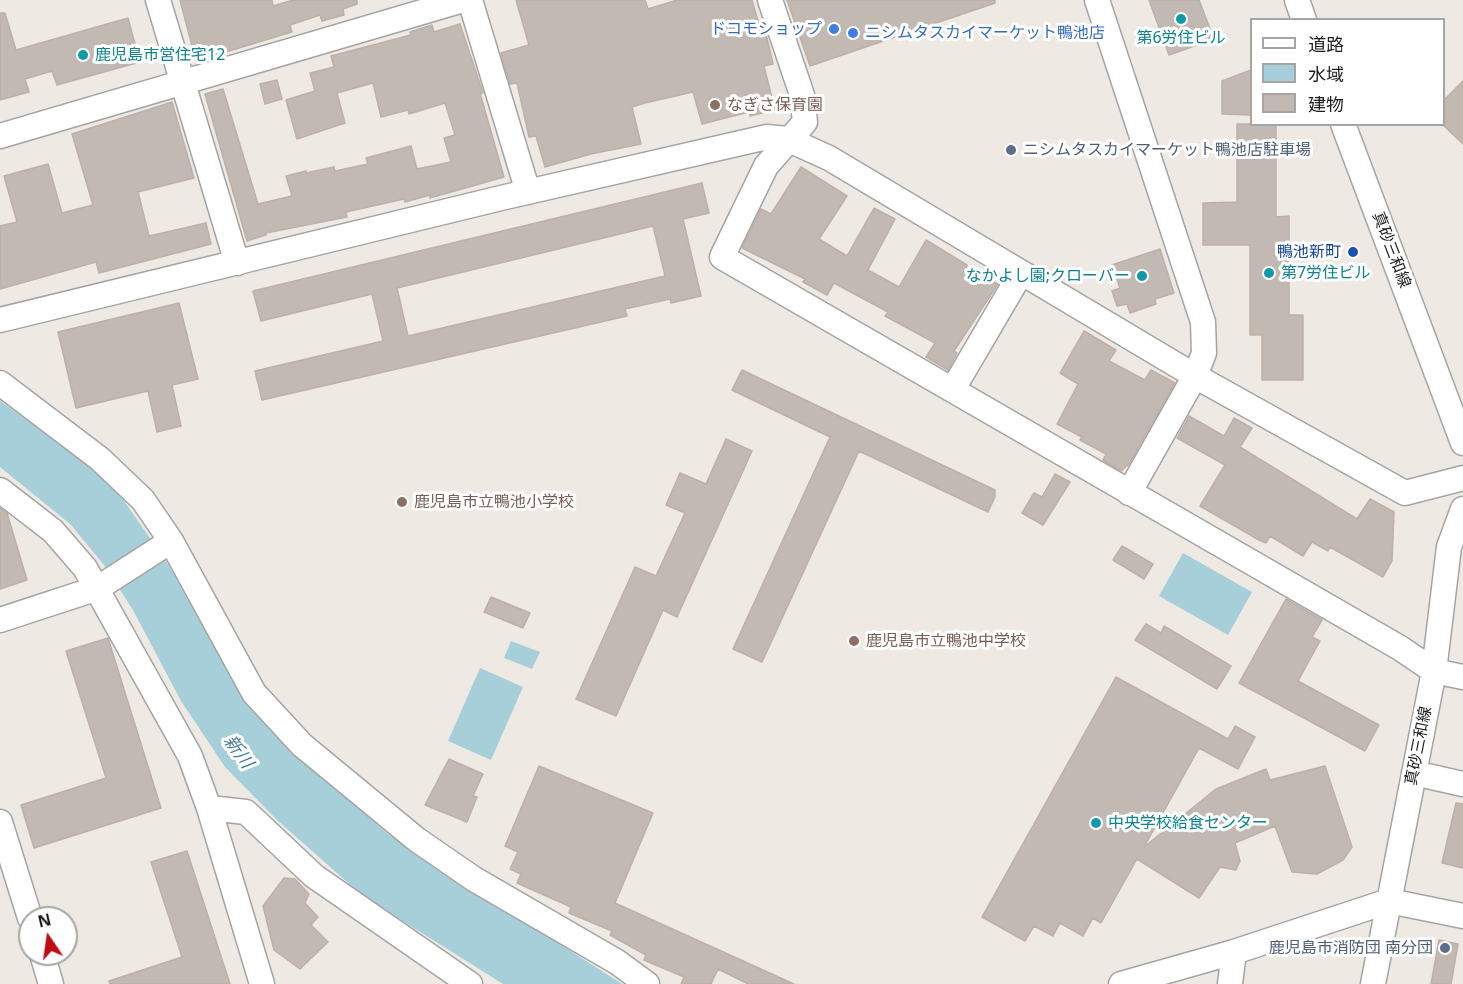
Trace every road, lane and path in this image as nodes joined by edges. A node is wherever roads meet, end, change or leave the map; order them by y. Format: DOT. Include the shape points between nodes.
graph roads {
  1 [pos="158,0"];
  2 [pos="463,0"];
  3 [pos="470,0"];
  4 [pos="770,0"];
  5 [pos="1097,0"];
  6 [pos="1297,0"];
  7 [pos="1303,18"];
  8 [pos="183,81"];
  9 [pos="1344,126"];
  10 [pos="0,136"];
  11 [pos="787,139"];
  12 [pos="528,192"];
  13 [pos="237,263"];
  14 [pos="1021,273"];
  15 [pos="0,320"];
  16 [pos="1195,376"];
  17 [pos="0,383"];
  18 [pos="953,389"];
  19 [pos="1463,443"];
  20 [pos="1463,478"];
  21 [pos="0,490"];
  22 [pos="1129,493"];
  23 [pos="1463,509"];
  24 [pos="1456,540"];
  25 [pos="167,544"];
  26 [pos="103,585"];
  27 [pos="0,620"];
  28 [pos="1434,671"];
  29 [pos="1463,677"];
  30 [pos="1414,773"];
  31 [pos="1463,784"];
  32 [pos="209,808"];
  33 [pos="0,822"];
  34 [pos="1389,901"];
  35 [pos="26,906"];
  36 [pos="1463,916"];
  37 [pos="1234,952"];
  38 [pos="46,966"];
  39 [pos="51,984"];
  40 [pos="262,984"];
  41 [pos="470,984"];
  42 [pos="647,984"];
  43 [pos="1121,984"];
  44 [pos="1230,984"];
  45 [pos="1372,984"];
  1 -- 8 [label="street"];
  2 -- 8 [label="street"];
  3 -- 12 [label="street"];
  4 -- 11 [label="street" via="802,95 805,122"];
  5 -- 16 [label="street" via="1203,321 1204,353"];
  6 -- 7 [label="street"];
  8 -- 10 [label="street"];
  8 -- 13 [label="street"];
  9 -- 19 [label="street, 真砂三和線"];
  11 -- 12 [label="street" via="746,140"];
  11 -- 14 [label="street" via="829,158"];
  11 -- 18 [label="street" via="766,166 722,257"];
  12 -- 13 [label="street"];
  13 -- 15 [label="street"];
  14 -- 16 [label="street"];
  14 -- 18 [label="street"];
  16 -- 20 [label="street" via="1405,493"];
  16 -- 22 [label="street"];
  17 -- 25 [label="street" via="100,459 142,500"];
  18 -- 22 [label="street"];
  21 -- 26 [label="street" via="53,531"];
  22 -- 28 [label="street"];
  23 -- 24 [label="street, 真砂三和線"];
  24 -- 28 [label="street, 真砂三和線"];
  25 -- 26 [label="street"];
  25 -- 42 [label="street" via="254,693 302,745 416,839 474,879"];
  26 -- 27 [label="street"];
  26 -- 32 [label="street" via="189,756"];
  28 -- 29 [label="street"];
  28 -- 30 [label="street, 真砂三和線"];
  30 -- 31 [label="street"];
  30 -- 34 [label="street, 真砂三和線"];
  32 -- 40 [label="street"];
  32 -- 41 [label="street" via="246,812 314,876"];
  33 -- 35 [label="street"];
  34 -- 36 [label="street"];
  34 -- 37 [label="street"];
  34 -- 45 [label="street, 真砂三和線"];
  37 -- 43 [label="street"];
  37 -- 44 [label="street"];
  38 -- 39 [label="street"];
}
